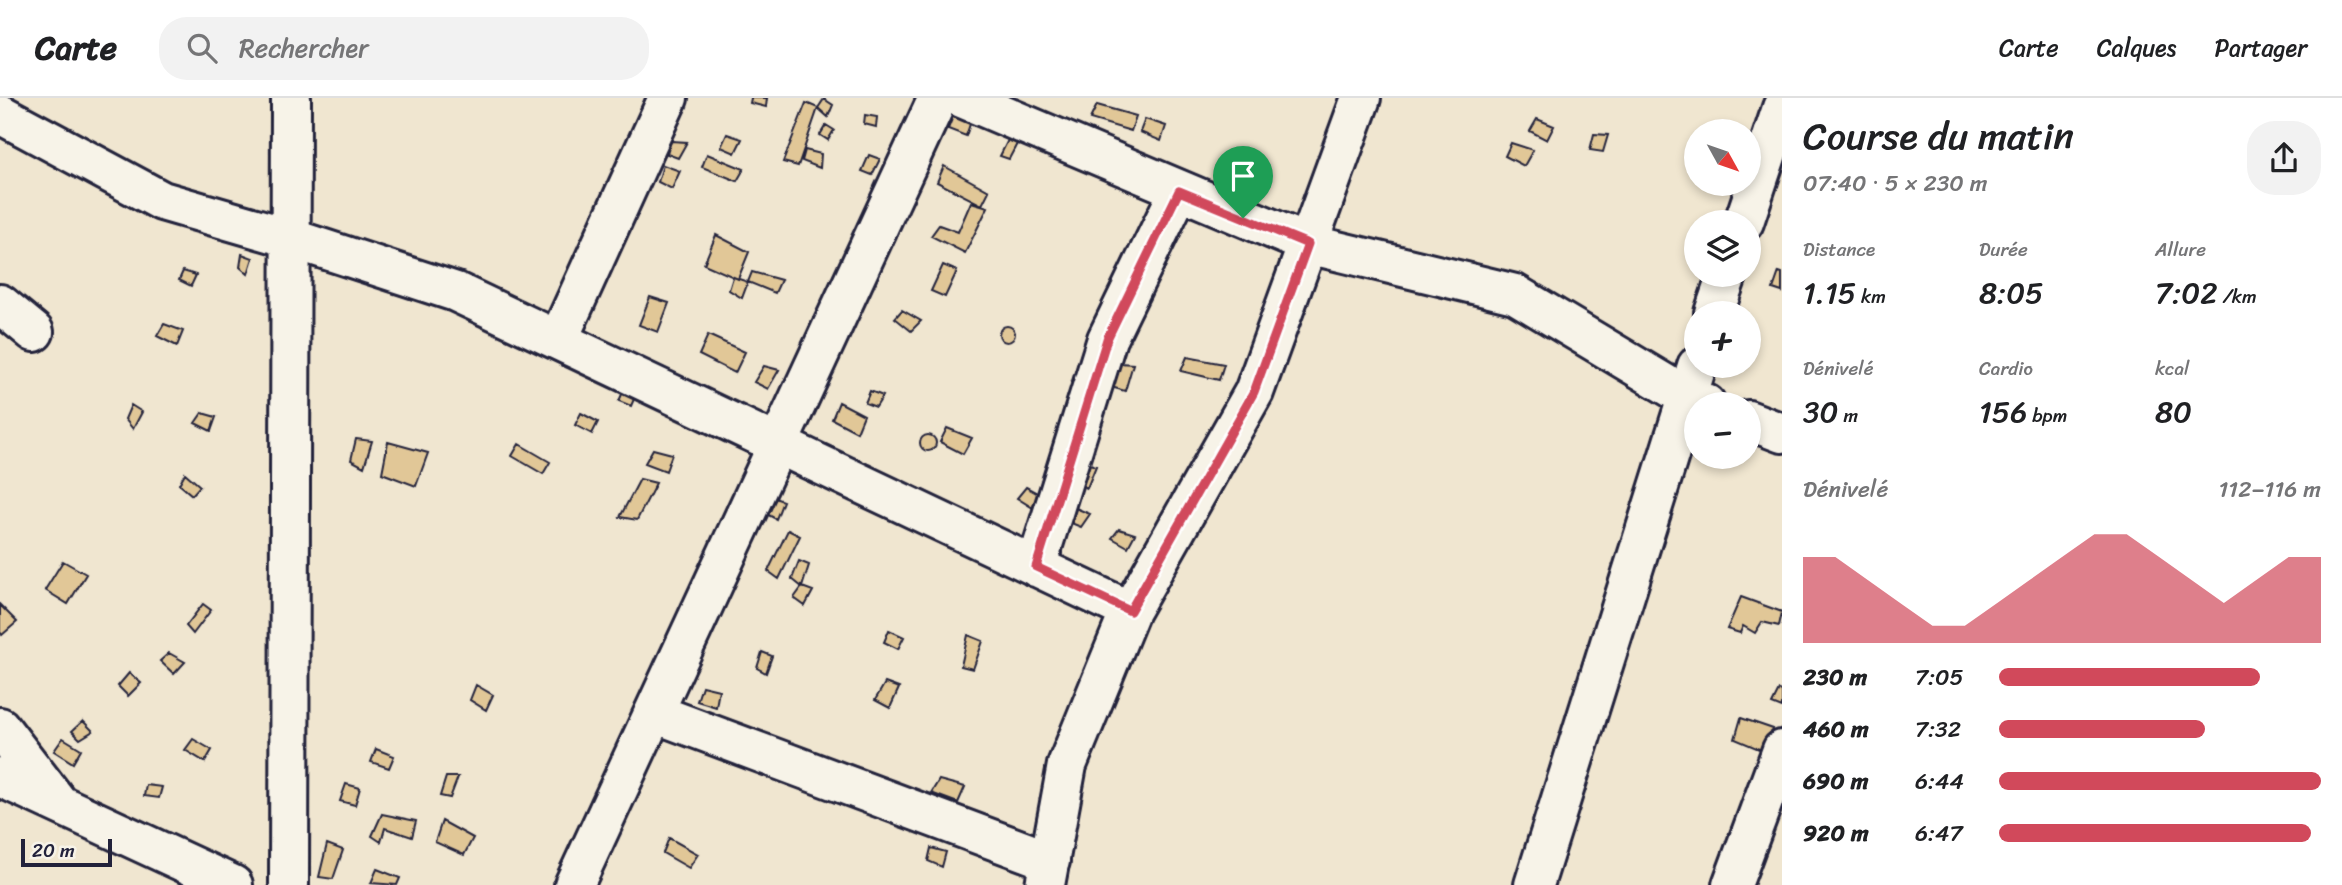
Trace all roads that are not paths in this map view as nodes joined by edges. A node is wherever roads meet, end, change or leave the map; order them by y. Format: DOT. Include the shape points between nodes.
graph roads {
  1 [pos="291,98"];
  2 [pos="668,98"];
  3 [pos="938,98"];
  4 [pos="962,98"];
  5 [pos="1361,98"];
  6 [pos="1782,108"];
  7 [pos="0,114"];
  8 [pos="1179,191"];
  9 [pos="1748,210"];
  10 [pos="290,238"];
  11 [pos="1308,244"];
  12 [pos="0,304"];
  13 [pos="34,331"];
  14 [pos="558,340"];
  15 [pos="1697,389"];
  16 [pos="1761,425"];
  17 [pos="1782,433"];
  18 [pos="778,444"];
  19 [pos="1036,567"];
  20 [pos="1130,611"];
  21 [pos="654,713"];
  22 [pos="0,727"];
  23 [pos="1782,750"];
  24 [pos="0,777"];
  25 [pos="60,804"];
  26 [pos="1048,873"];
  27 [pos="233,885"];
  28 [pos="289,885"];
  29 [pos="574,885"];
  30 [pos="1534,885"];
  31 [pos="1732,885"];
  1 -- 10 [label="street"];
  2 -- 14 [label="street"];
  3 -- 18 [label="street"];
  4 -- 8 [label="street"];
  5 -- 11 [label="street"];
  6 -- 9 [label="street"];
  7 -- 10 [label="street" via="162,201"];
  8 -- 11 [label="street"];
  8 -- 19 [label="street" via="1107,339"];
  10 -- 14 [label="street" via="456,292"];
  10 -- 28 [label="street"];
  11 -- 15 [label="street" via="1515,294"];
  11 -- 20 [label="street" via="1254,392"];
  12 -- 13 [label="street"];
  14 -- 18 [label="street"];
  15 -- 30 [label="street"];
  16 -- 17 [label="street"];
  18 -- 19 [label="street"];
  18 -- 21 [label="street"];
  19 -- 20 [label="street"];
  20 -- 26 [label="street" via="1067,765"];
  21 -- 26 [label="street"];
  21 -- 29 [label="street"];
  22 -- 25 [label="street"];
  23 -- 31 [label="street"];
  24 -- 25 [label="street"];
  25 -- 27 [label="street"];
}
